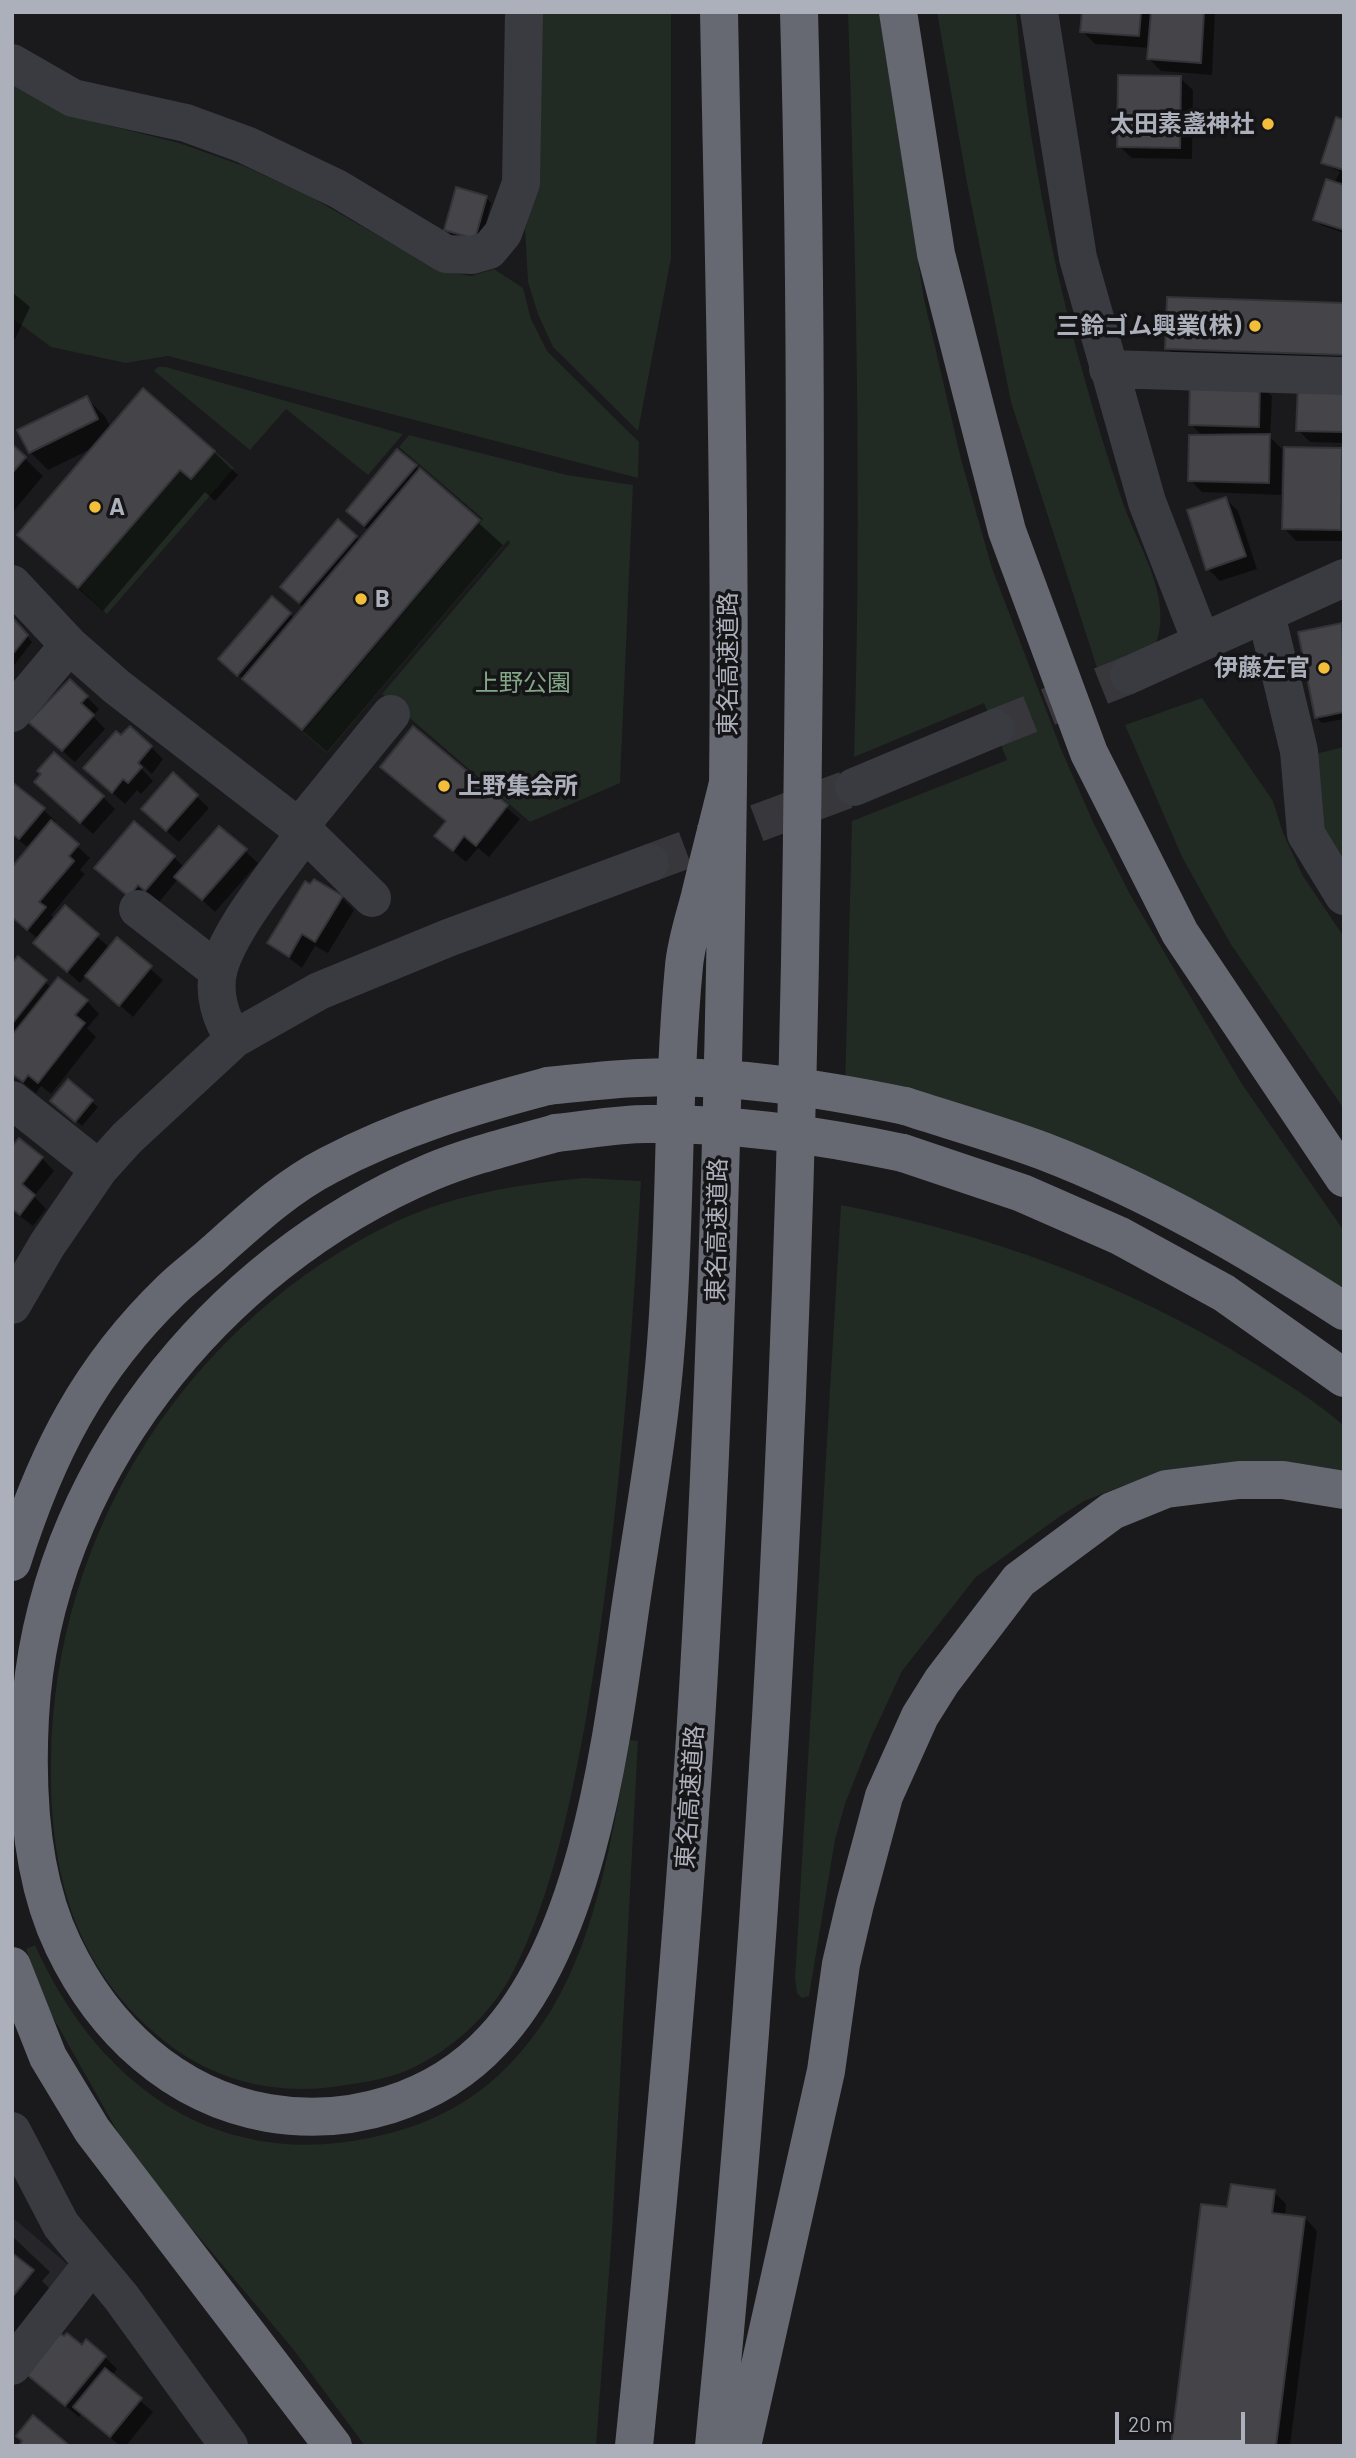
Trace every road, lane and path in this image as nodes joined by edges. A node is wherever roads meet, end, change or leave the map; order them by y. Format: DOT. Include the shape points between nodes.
graph roads {
  1 [pos="524,12"];
  2 [pos="719,12"];
  3 [pos="799,12"];
  4 [pos="898,12"];
  5 [pos="1040,12"];
  6 [pos="12,63"];
  7 [pos="1108,369"];
  8 [pos="1344,376"];
  9 [pos="1344,578"];
  10 [pos="12,584"];
  11 [pos="1266,614"];
  12 [pos="1201,641"];
  13 [pos="69,645"];
  14 [pos="1129,675"];
  15 [pos="12,713"];
  16 [pos="391,714"];
  17 [pos="995,728"];
  18 [pos="728,783"];
  19 [pos="854,787"];
  20 [pos="302,830"];
  21 [pos="650,863"];
  22 [pos="1344,896"];
  23 [pos="372,898"];
  24 [pos="138,909"];
  25 [pos="218,971"];
  26 [pos="234,1039"];
  27 [pos="12,1100"];
  28 [pos="99,1169"];
  29 [pos="1344,1178"];
  30 [pos="12,1305"];
  31 [pos="1344,1311"];
  32 [pos="1344,1378"];
  33 [pos="1344,1490"];
  34 [pos="12,1562"];
  35 [pos="12,1966"];
  36 [pos="12,2131"];
  37 [pos="12,2187"];
  38 [pos="61,2225"];
  39 [pos="92,2263"];
  40 [pos="12,2366"];
  41 [pos="229,2446"];
  42 [pos="333,2446"];
  43 [pos="634,2446"];
  44 [pos="714,2446"];
  45 [pos="742,2446"];
  1 -- 6 [label="street" via="521,183 502,233 489,250 472,255 446,254 338,189 246,145 186,123 73,98"];
  2 -- 18 [label="highway, 東名高速道路"];
  3 -- 44 [label="highway" via="806,514 791,1335 771,1745 744,2122"];
  4 -- 29 [label="highway" via="936,254 1007,531 1089,753 1180,933"];
  5 -- 7 [label="street" via="1079,258"];
  7 -- 8 [label="street"];
  7 -- 12 [label="street" via="1147,502"];
  9 -- 11 [label="street"];
  10 -- 13 [label="street"];
  11 -- 12 [label="street"];
  11 -- 22 [label="street" via="1299,751 1306,834"];
  12 -- 14 [label="street"];
  13 -- 15 [label="street"];
  13 -- 20 [label="street"];
  16 -- 20 [label="street"];
  17 -- 19 [label="street"];
  18 -- 32 [label="highway, bridge" via="684,960 666,1348 608,1764 576,1881 537,1977 492,2042 427,2091 393,2104 316,2116 246,2109 214,2098 179,2080 116,2029 72,1963 43,1890 28,1748 41,1630 69,1538 110,1453 139,1409 215,1319 278,1261 344,1218 429,1173 556,1133 646,1124 738,1129 828,1137 903,1153 1022,1193 1120,1236 1224,1293"];
  18 -- 43 [label="highway, 東名高速道路" via="715,1332 695,1737 662,2169"];
  20 -- 23 [label="street"];
  20 -- 25 [label="street" via="230,940"];
  21 -- 26 [label="street" via="319,991"];
  24 -- 25 [label="street"];
  25 -- 26 [label="street" via="220,1019"];
  26 -- 28 [label="street"];
  27 -- 28 [label="street"];
  28 -- 30 [label="street"];
  31 -- 34 [label="highway, bridge" via="1169,1207 1043,1151 905,1106 839,1092 747,1081 640,1077 548,1086 425,1121 328,1165 287,1190 172,1288 107,1359 59,1437"];
  33 -- 45 [label="highway" via="1283,1480 1239,1480 1166,1489 1112,1511 1019,1580 934,1693 884,1796 855,1903 825,2071"];
  35 -- 42 [label="highway" via="48,2057 92,2130"];
  36 -- 38 [label="street"];
  37 -- 38 [label="street"];
  38 -- 39 [label="street"];
  39 -- 40 [label="street"];
  39 -- 41 [label="street"];
}
